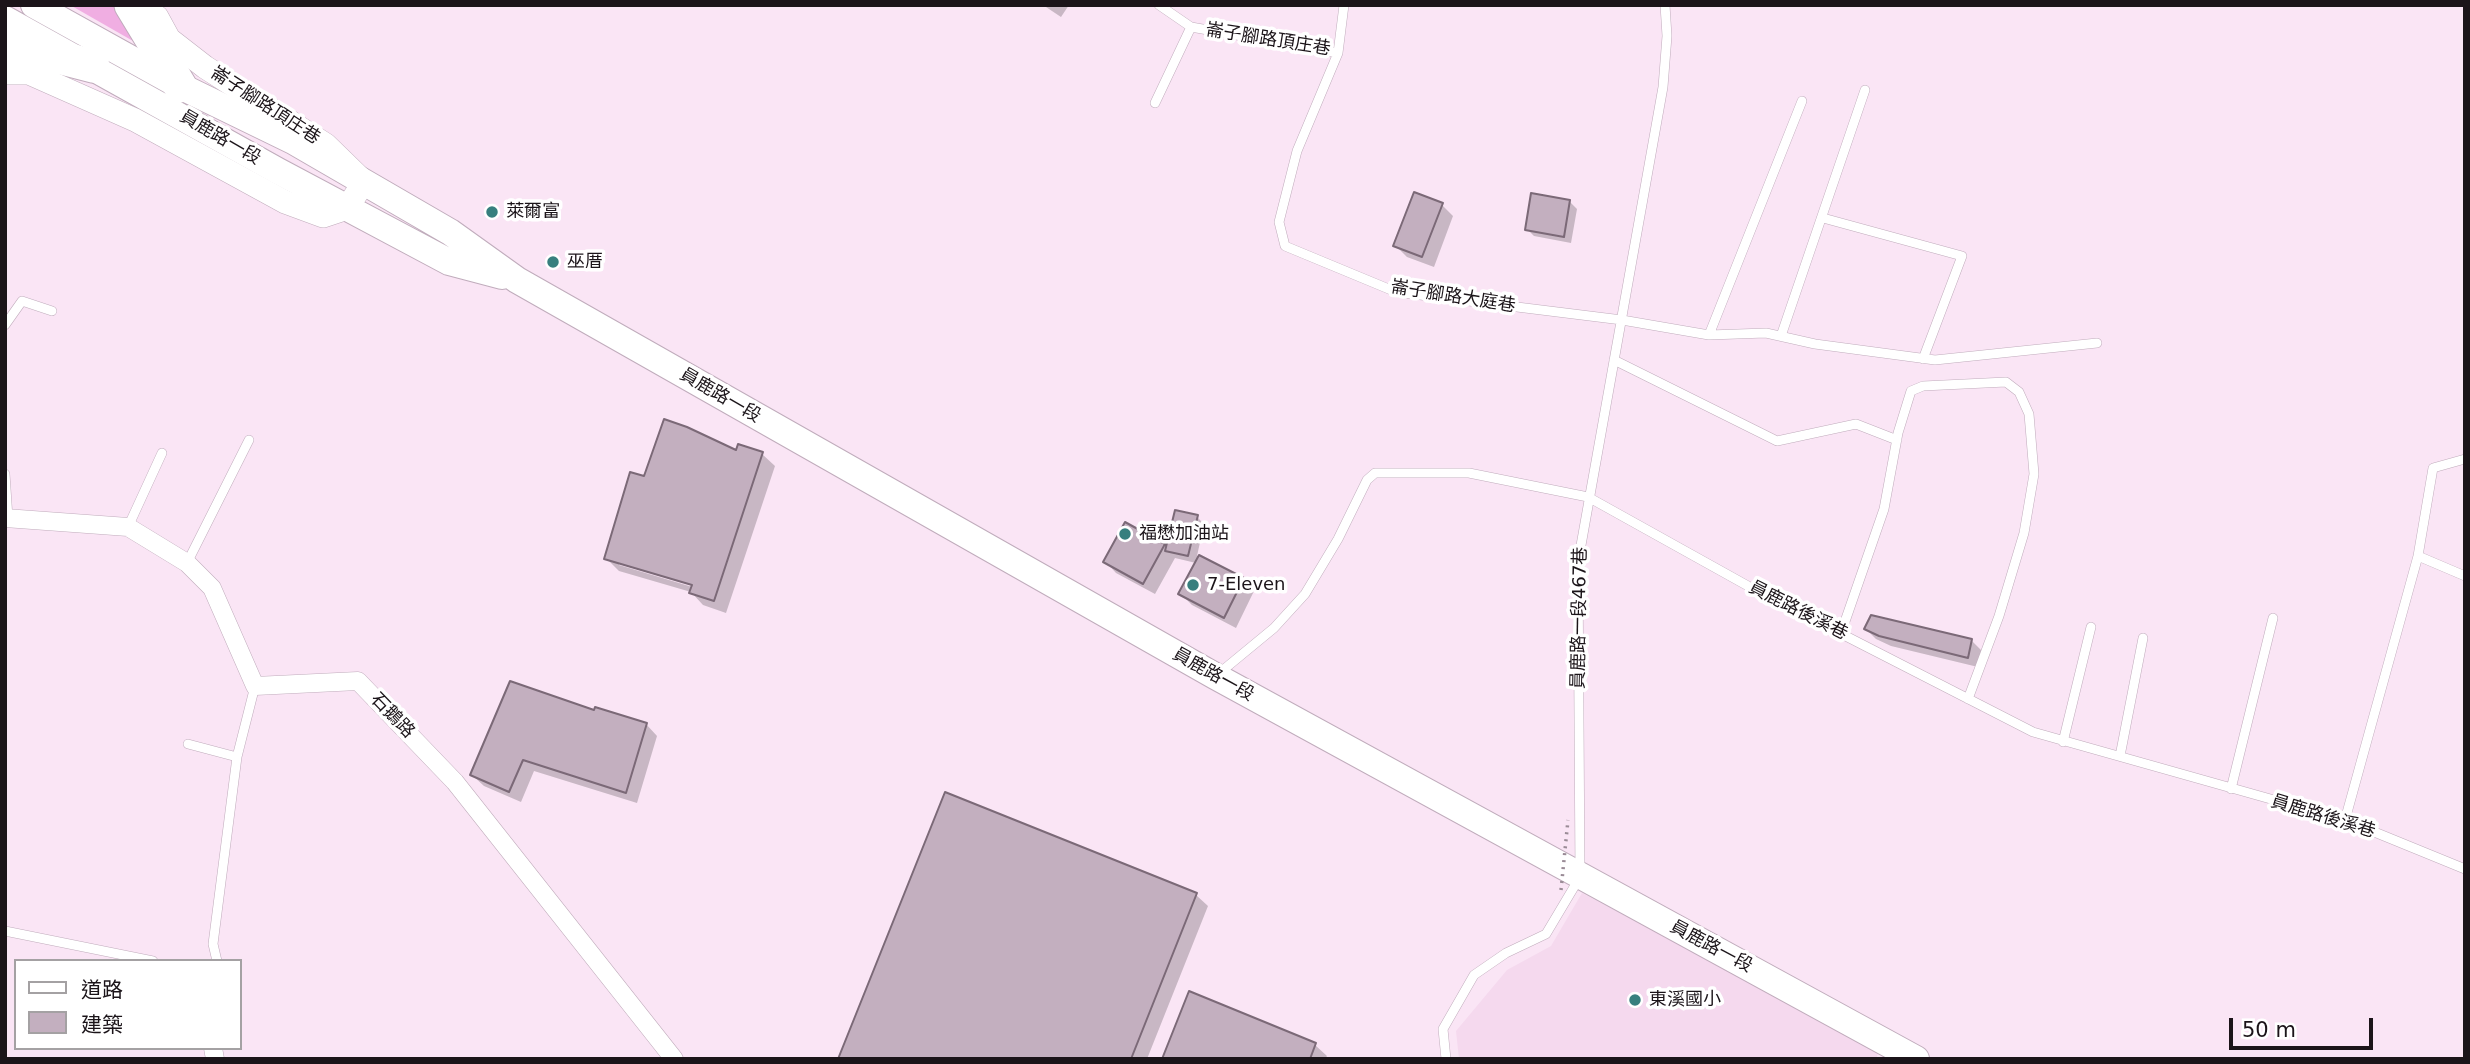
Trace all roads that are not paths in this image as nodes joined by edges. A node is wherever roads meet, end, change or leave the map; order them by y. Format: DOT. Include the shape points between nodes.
graph roads {
  1 [pos="34,5"];
  2 [pos="131,5"];
  3 [pos="150,5"];
  4 [pos="1159,5"];
  5 [pos="1344,5"];
  6 [pos="1665,5"];
  7 [pos="5,19"];
  8 [pos="1191,27"];
  9 [pos="5,48"];
  10 [pos="1338,53"];
  11 [pos="93,66"];
  12 [pos="5,73"];
  13 [pos="180,86"];
  14 [pos="1865,90"];
  15 [pos="1802,101"];
  16 [pos="1154,103"];
  17 [pos="364,182"];
  18 [pos="347,208"];
  19 [pos="1823,218"];
  20 [pos="517,280"];
  21 [pos="52,311"];
  22 [pos="1622,320"];
  23 [pos="5,325"];
  24 [pos="1709,335"];
  25 [pos="1781,336"];
  26 [pos="2097,343"];
  27 [pos="1923,359"];
  28 [pos="1614,360"];
  29 [pos="249,440"];
  30 [pos="1897,440"];
  31 [pos="162,453"];
  32 [pos="2465,458"];
  33 [pos="5,474"];
  34 [pos="1588,497"];
  35 [pos="7,518"];
  36 [pos="128,527"];
  37 [pos="2417,556"];
  38 [pos="187,563"];
  39 [pos="2465,576"];
  40 [pos="2273,618"];
  41 [pos="2091,626"];
  42 [pos="1840,633"];
  43 [pos="2143,638"];
  44 [pos="1215,676"];
  45 [pos="255,685"];
  46 [pos="1968,698"];
  47 [pos="2063,742"];
  48 [pos="188,744"];
  49 [pos="2120,756"];
  50 [pos="237,757"];
  51 [pos="2231,789"];
  52 [pos="2345,820"];
  53 [pos="2465,869"];
  54 [pos="1570,883"];
  55 [pos="5,931"];
  56 [pos="143,959"];
  57 [pos="217,959"];
  58 [pos="674,1059"];
  59 [pos="1446,1059"];
  60 [pos="1916,1059"];
  1 -- 13 [label="main road, 員鹿路一段"];
  2 -- 13 [label="highway"];
  3 -- 17 [label="street, 崙子腳路頂庄巷" via="169,39 326,145"];
  4 -- 8 [label="lane, 崙子腳路頂庄巷"];
  5 -- 10 [label="lane, 崙子腳路頂庄巷"];
  6 -- 22 [label="lane" via="1663,87"];
  7 -- 11 [label="main road, 員鹿路一段"];
  8 -- 10 [label="lane, 崙子腳路頂庄巷"];
  8 -- 16 [label="lane"];
  9 -- 11 [label="highway"];
  10 -- 22 [label="lane, 崙子腳路大庭巷" via="1297,151 1279,222 1285,246 1396,292"];
  11 -- 18 [label="main road, 員鹿路一段"];
  12 -- 18 [label="street" via="29,73 135,120 285,202 323,216"];
  13 -- 17 [label="main road, 員鹿路一段" via="293,141"];
  14 -- 19 [label="lane"];
  15 -- 24 [label="lane"];
  17 -- 18 [label="street"];
  17 -- 20 [label="main road, 員鹿路一段" via="450,232"];
  18 -- 20 [label="main road, 員鹿路一段" via="449,262"];
  19 -- 25 [label="lane"];
  19 -- 27 [label="lane" via="1962,256"];
  20 -- 44 [label="main road, 員鹿路一段"];
  21 -- 23 [label="lane" via="22,301"];
  22 -- 24 [label="lane, 崙子腳路大庭巷"];
  22 -- 28 [label="lane, 員鹿路一段467巷"];
  24 -- 25 [label="lane, 崙子腳路大庭巷"];
  25 -- 27 [label="lane, 崙子腳路大庭巷"];
  26 -- 27 [label="lane, 崙子腳路大庭巷"];
  28 -- 30 [label="lane" via="1777,441 1856,424"];
  28 -- 34 [label="lane, 員鹿路一段467巷"];
  29 -- 38 [label="lane"];
  30 -- 42 [label="lane" via="1884,509"];
  30 -- 46 [label="lane" via="1911,391 1923,386 2006,382 2019,392 2029,414 2034,474 2024,533 2000,616"];
  31 -- 36 [label="lane"];
  32 -- 37 [label="lane" via="2433,468"];
  33 -- 35 [label="lane"];
  34 -- 42 [label="lane, 員鹿路後溪巷"];
  34 -- 44 [label="lane, 員鹿路後溪巷" via="1469,473 1375,472 1306,594 1274,628"];
  34 -- 54 [label="lane, 員鹿路一段467巷" via="1578,562"];
  35 -- 36 [label="street"];
  36 -- 38 [label="street"];
  37 -- 39 [label="lane"];
  37 -- 52 [label="lane"];
  38 -- 45 [label="street" via="212,588"];
  40 -- 51 [label="lane"];
  41 -- 47 [label="lane"];
  42 -- 46 [label="lane, 員鹿路後溪巷"];
  43 -- 49 [label="lane"];
  44 -- 54 [label="main road, 員鹿路一段"];
  45 -- 50 [label="lane"];
  45 -- 58 [label="street, 石鵝路" via="358,681 455,782"];
  46 -- 47 [label="lane, 員鹿路後溪巷"];
  47 -- 49 [label="lane, 員鹿路後溪巷"];
  48 -- 50 [label="lane"];
  49 -- 51 [label="lane, 員鹿路後溪巷"];
  50 -- 57 [label="lane" via="213,944"];
  51 -- 52 [label="lane, 員鹿路後溪巷"];
  52 -- 53 [label="lane, 員鹿路後溪巷"];
  54 -- 59 [label="lane" via="1546,934 1474,975 1443,1029"];
  54 -- 60 [label="main road, 員鹿路一段"];
  55 -- 56 [label="lane"];
}
